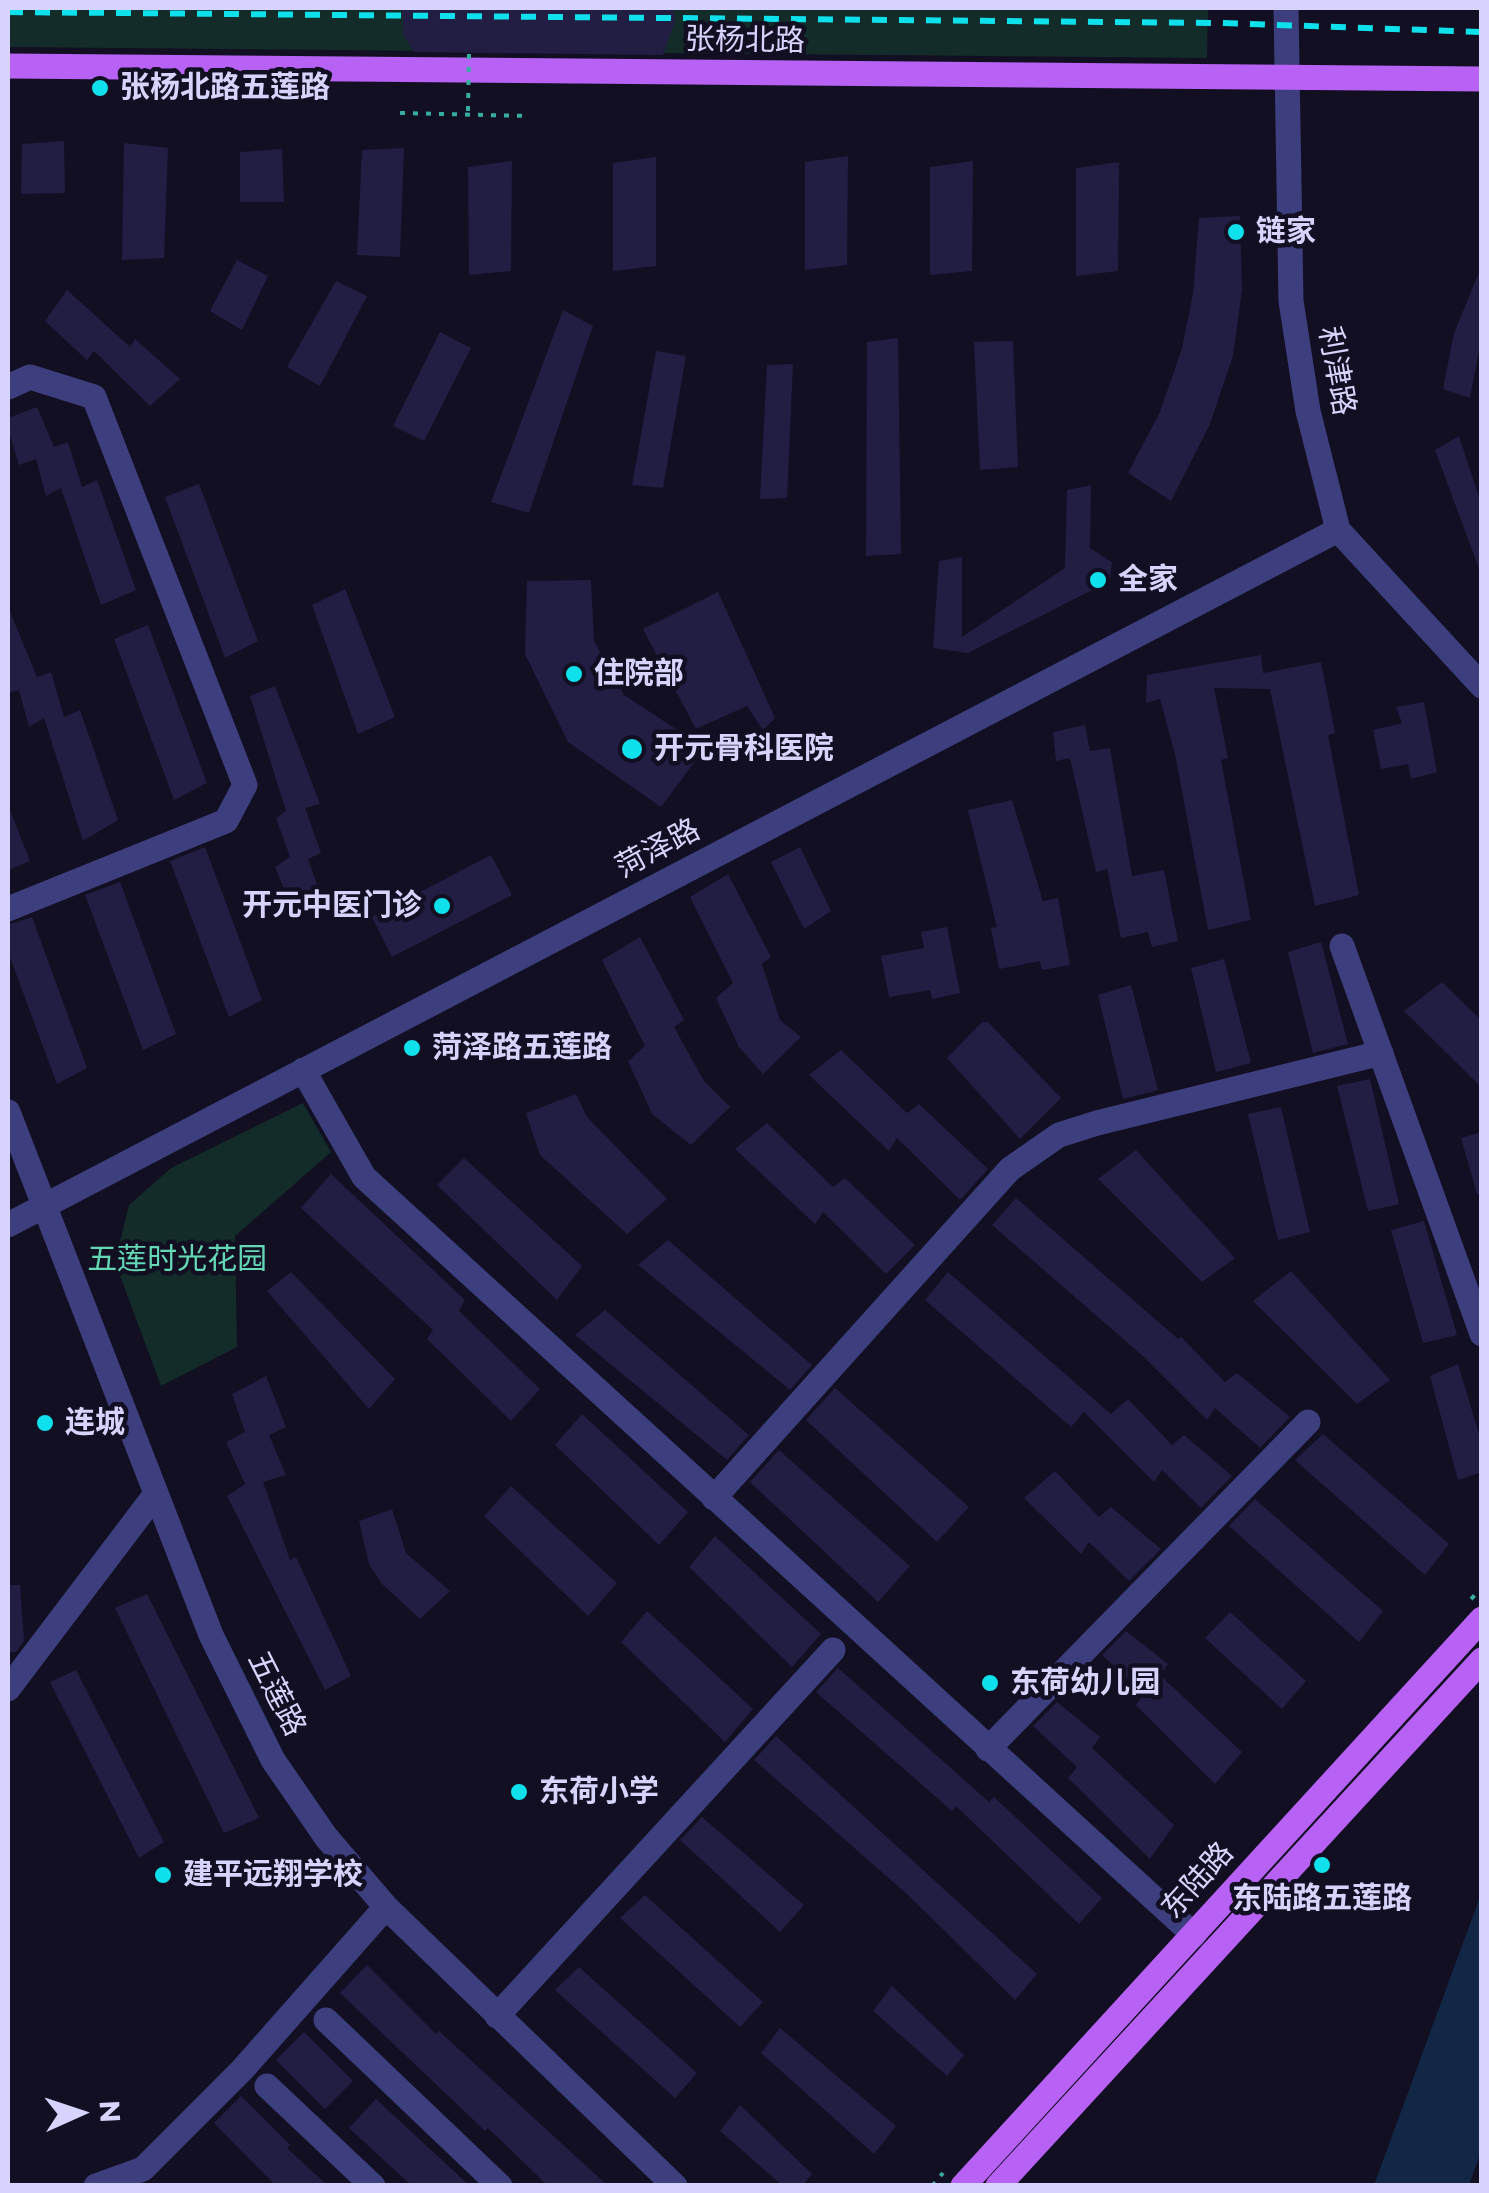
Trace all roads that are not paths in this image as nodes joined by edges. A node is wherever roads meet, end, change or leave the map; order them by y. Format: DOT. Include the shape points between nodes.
graph roads {
  1 [pos="1286,8"];
  2 [pos="8,66"];
  3 [pos="1482,79"];
  4 [pos="1286,80"];
  5 [pos="8,387"];
  6 [pos="1338,530"];
  7 [pos="1482,686"];
  8 [pos="8,909"];
  9 [pos="1342,946"];
  10 [pos="1381,1052"];
  11 [pos="302,1070"];
  12 [pos="8,1112"];
  13 [pos="43,1206"];
  14 [pos="8,1224"];
  15 [pos="1475,1286"];
  16 [pos="1482,1334"];
  17 [pos="1308,1422"];
  18 [pos="156,1494"];
  19 [pos="714,1498"];
  20 [pos="1482,1619"];
  21 [pos="833,1650"];
  22 [pos="1482,1660"];
  23 [pos="8,1689"];
  24 [pos="988,1749"];
  25 [pos="386,1907"];
  26 [pos="1194,1935"];
  27 [pos="497,2016"];
  28 [pos="326,2020"];
  29 [pos="268,2086"];
  30 [pos="496,2181"];
  31 [pos="98,2185"];
  32 [pos="373,2186"];
  33 [pos="675,2186"];
  34 [pos="963,2186"];
  35 [pos="998,2186"];
  1 -- 4 [label="street, 利津路"];
  2 -- 4 [label="main road, 张杨北路"];
  3 -- 4 [label="main road, 张杨北路"];
  4 -- 6 [label="street, 利津路" via="1291,301 1308,411"];
  5 -- 8 [label="street" via="30,377 94,397 245,785 226,821"];
  6 -- 7 [label="street, 利津路"];
  6 -- 11 [label="street, 菏泽路"];
  9 -- 10 [label="street"];
  10 -- 15 [label="street"];
  10 -- 19 [label="street" via="1059,1135 1010,1169"];
  11 -- 13 [label="street, 菏泽路"];
  11 -- 19 [label="street" via="364,1177"];
  12 -- 13 [label="street, 五莲路"];
  13 -- 14 [label="street, 菏泽路"];
  13 -- 18 [label="street, 五莲路"];
  15 -- 16 [label="street"];
  17 -- 24 [label="street"];
  18 -- 23 [label="street"];
  18 -- 25 [label="street, 五莲路" via="258,1734 326,1837"];
  19 -- 24 [label="street"];
  20 -- 26 [label="main road, 东陆路"];
  21 -- 27 [label="street"];
  22 -- 35 [label="main road, 东陆路"];
  24 -- 26 [label="street"];
  25 -- 27 [label="street, 五莲路"];
  25 -- 31 [label="street" via="242,2070 143,2169"];
  26 -- 34 [label="main road, 东陆路"];
  27 -- 33 [label="street, 五莲路"];
  28 -- 30 [label="street"];
  29 -- 32 [label="street"];
}
